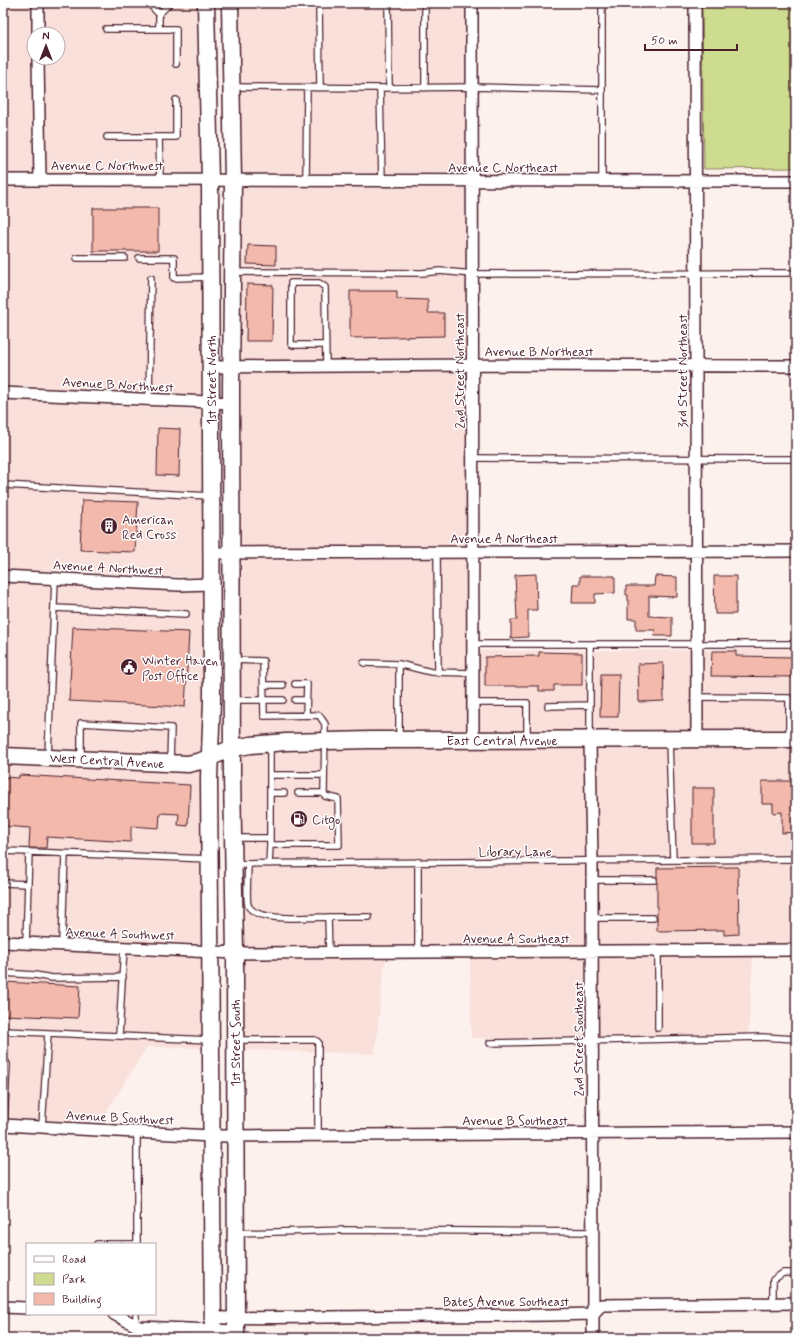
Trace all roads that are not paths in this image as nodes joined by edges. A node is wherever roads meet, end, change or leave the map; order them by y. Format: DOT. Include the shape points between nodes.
graph roads {
  1 [pos="38,3"];
  2 [pos="148,3"];
  3 [pos="170,3"];
  4 [pos="206,3"];
  5 [pos="230,3"];
  6 [pos="319,3"];
  7 [pos="388,3"];
  8 [pos="425,3"];
  9 [pos="472,3"];
  10 [pos="602,3"];
  11 [pos="695,3"];
  12 [pos="159,14"];
  13 [pos="38,26"];
  14 [pos="106,29"];
  15 [pos="159,29"];
  16 [pos="176,64"];
  17 [pos="38,66"];
  18 [pos="231,87"];
  19 [pos="473,87"];
  20 [pos="307,88"];
  21 [pos="320,88"];
  22 [pos="380,88"];
  23 [pos="389,88"];
  24 [pos="425,88"];
  25 [pos="602,90"];
  26 [pos="176,100"];
  27 [pos="159,137"];
  28 [pos="107,138"];
  29 [pos="160,179"];
  30 [pos="3,180"];
  31 [pos="40,180"];
  32 [pos="473,180"];
  33 [pos="796,180"];
  34 [pos="210,181"];
  35 [pos="233,181"];
  36 [pos="306,181"];
  37 [pos="382,181"];
  38 [pos="602,181"];
  39 [pos="697,182"];
  40 [pos="77,258"];
  41 [pos="125,258"];
  42 [pos="139,258"];
  43 [pos="232,272"];
  44 [pos="796,273"];
  45 [pos="473,274"];
  46 [pos="696,274"];
  47 [pos="210,277"];
  48 [pos="151,278"];
  49 [pos="325,345"];
  50 [pos="473,365"];
  51 [pos="232,366"];
  52 [pos="696,366"];
  53 [pos="796,366"];
  54 [pos="210,367"];
  55 [pos="326,367"];
  56 [pos="3,393"];
  57 [pos="149,400"];
  58 [pos="211,403"];
  59 [pos="232,403"];
  60 [pos="473,458"];
  61 [pos="796,459"];
  62 [pos="697,460"];
  63 [pos="3,485"];
  64 [pos="211,496"];
  65 [pos="697,551"];
  66 [pos="796,551"];
  67 [pos="437,552"];
  68 [pos="473,552"];
  69 [pos="211,553"];
  70 [pos="232,553"];
  71 [pos="3,576"];
  72 [pos="55,579"];
  73 [pos="211,584"];
  74 [pos="54,608"];
  75 [pos="186,614"];
  76 [pos="473,644"];
  77 [pos="590,644"];
  78 [pos="697,644"];
  79 [pos="796,644"];
  80 [pos="232,660"];
  81 [pos="364,663"];
  82 [pos="400,664"];
  83 [pos="438,673"];
  84 [pos="473,673"];
  85 [pos="295,684"];
  86 [pos="264,685"];
  87 [pos="283,685"];
  88 [pos="697,697"];
  89 [pos="233,700"];
  90 [pos="264,700"];
  91 [pos="283,700"];
  92 [pos="295,700"];
  93 [pos="306,700"];
  94 [pos="473,703"];
  95 [pos="548,706"];
  96 [pos="590,706"];
  97 [pos="306,715"];
  98 [pos="697,739"];
  99 [pos="793,739"];
  100 [pos="400,740"];
  101 [pos="473,740"];
  102 [pos="527,740"];
  103 [pos="590,740"];
  104 [pos="669,740"];
  105 [pos="325,741"];
  106 [pos="270,743"];
  107 [pos="233,748"];
  108 [pos="3,756"];
  109 [pos="210,757"];
  110 [pos="48,758"];
  111 [pos="81,760"];
  112 [pos="170,763"];
  113 [pos="270,774"];
  114 [pos="324,775"];
  115 [pos="270,793"];
  116 [pos="284,793"];
  117 [pos="298,793"];
  118 [pos="324,793"];
  119 [pos="233,838"];
  120 [pos="270,838"];
  121 [pos="270,845"];
  122 [pos="3,851"];
  123 [pos="29,852"];
  124 [pos="65,854"];
  125 [pos="209,859"];
  126 [pos="796,859"];
  127 [pos="673,860"];
  128 [pos="592,861"];
  129 [pos="418,862"];
  130 [pos="241,864"];
  131 [pos="269,864"];
  132 [pos="592,880"];
  133 [pos="654,880"];
  134 [pos="3,883"];
  135 [pos="27,884"];
  136 [pos="241,889"];
  137 [pos="328,916"];
  138 [pos="369,916"];
  139 [pos="592,918"];
  140 [pos="653,918"];
  141 [pos="3,942"];
  142 [pos="26,943"];
  143 [pos="62,945"];
  144 [pos="124,947"];
  145 [pos="796,950"];
  146 [pos="591,951"];
  147 [pos="658,951"];
  148 [pos="210,952"];
  149 [pos="329,952"];
  150 [pos="418,952"];
  151 [pos="235,953"];
  152 [pos="3,973"];
  153 [pos="123,977"];
  154 [pos="658,1028"];
  155 [pos="3,1031"];
  156 [pos="48,1033"];
  157 [pos="119,1036"];
  158 [pos="796,1039"];
  159 [pos="211,1040"];
  160 [pos="235,1040"];
  161 [pos="592,1041"];
  162 [pos="490,1043"];
  163 [pos="3,1058"];
  164 [pos="4,1087"];
  165 [pos="4,1125"];
  166 [pos="42,1127"];
  167 [pos="137,1132"];
  168 [pos="796,1132"];
  169 [pos="592,1133"];
  170 [pos="235,1135"];
  171 [pos="318,1135"];
  172 [pos="212,1136"];
  173 [pos="593,1232"];
  174 [pos="236,1233"];
  175 [pos="137,1243"];
  176 [pos="796,1273"];
  177 [pos="796,1303"];
  178 [pos="773,1304"];
  179 [pos="3,1307"];
  180 [pos="26,1308"];
  181 [pos="593,1314"];
  182 [pos="116,1315"];
  183 [pos="136,1315"];
  184 [pos="136,1326"];
  185 [pos="212,1329"];
  186 [pos="236,1329"];
  187 [pos="593,1338"];
  1 -- 13 [label="street"];
  2 -- 12 [label="lane"];
  3 -- 12 [label="lane"];
  4 -- 34 [label="main road, 1st Street North"];
  5 -- 18 [label="main road, 1st Street North"];
  6 -- 21 [label="lane"];
  7 -- 23 [label="lane"];
  8 -- 24 [label="lane"];
  9 -- 19 [label="street, 2nd Street Northeast"];
  10 -- 25 [label="lane"];
  11 -- 39 [label="street, 3rd Street Northeast"];
  12 -- 15 [label="lane"];
  14 -- 15 [label="lane"];
  15 -- 16 [label="lane" via="176,29"];
  17 -- 31 [label="street"];
  18 -- 20 [label="lane"];
  18 -- 35 [label="main road, 1st Street North"];
  19 -- 24 [label="lane"];
  19 -- 25 [label="lane"];
  19 -- 32 [label="street, 2nd Street Northeast"];
  20 -- 21 [label="lane"];
  20 -- 36 [label="lane"];
  21 -- 22 [label="lane"];
  22 -- 23 [label="lane"];
  22 -- 37 [label="lane"];
  23 -- 24 [label="lane"];
  25 -- 38 [label="lane"];
  26 -- 27 [label="lane" via="176,137"];
  27 -- 28 [label="lane"];
  27 -- 29 [label="lane"];
  29 -- 31 [label="street, Avenue C Northwest"];
  29 -- 34 [label="street, Avenue C Northwest"];
  30 -- 31 [label="street, Avenue C Northwest"];
  32 -- 37 [label="street, Avenue C Northeast"];
  32 -- 38 [label="street, Avenue C Northeast"];
  32 -- 45 [label="street, 2nd Street Northeast"];
  33 -- 39 [label="street, Avenue C Northeast"];
  34 -- 35 [label="street, Avenue C Northeast"];
  34 -- 47 [label="main road, 1st Street North"];
  35 -- 36 [label="street, Avenue C Northeast"];
  35 -- 43 [label="main road, 1st Street North"];
  36 -- 37 [label="street, Avenue C Northeast"];
  38 -- 39 [label="street, Avenue C Northeast"];
  39 -- 46 [label="street, 3rd Street Northeast"];
  40 -- 41 [label="lane"];
  42 -- 47 [label="lane" via="174,258 174,278"];
  43 -- 45 [label="lane" via="440,271"];
  43 -- 51 [label="main road, 1st Street North"];
  44 -- 46 [label="lane"];
  45 -- 46 [label="lane"];
  45 -- 50 [label="street, 2nd Street Northeast"];
  46 -- 52 [label="street, 3rd Street Northeast"];
  47 -- 54 [label="main road, 1st Street North"];
  48 -- 57 [label="lane"];
  49 -- 49 [label="lane" via="325,287 319,282 291,283 291,344"];
  49 -- 55 [label="lane"];
  50 -- 52 [label="street, Avenue B Northeast"];
  50 -- 55 [label="street, Avenue B Northeast"];
  50 -- 60 [label="street, 2nd Street Northeast"];
  51 -- 54 [label="street, Avenue B Northeast"];
  51 -- 55 [label="street, Avenue B Northeast"];
  51 -- 59 [label="main road, 1st Street North"];
  52 -- 53 [label="street, Avenue B Northeast"];
  52 -- 62 [label="street, 3rd Street Northeast"];
  54 -- 58 [label="main road, 1st Street North"];
  56 -- 57 [label="street, Avenue B Northwest"];
  57 -- 58 [label="street, Avenue B Northwest"];
  58 -- 59 [label="street, Avenue B Northwest"];
  58 -- 64 [label="main road, 1st Street North"];
  59 -- 70 [label="main road, 1st Street North"];
  60 -- 62 [label="lane"];
  60 -- 68 [label="street, 2nd Street Northeast"];
  61 -- 62 [label="lane"];
  62 -- 65 [label="street, 3rd Street Northeast"];
  63 -- 64 [label="lane"];
  64 -- 69 [label="main road, 1st Street North"];
  65 -- 66 [label="street, Avenue A Northeast"];
  65 -- 68 [label="street, Avenue A Northeast"];
  65 -- 78 [label="street, 3rd Street Northeast"];
  67 -- 68 [label="street, Avenue A Northeast"];
  67 -- 70 [label="street, Avenue A Northeast"];
  67 -- 83 [label="lane"];
  68 -- 76 [label="street, 2nd Street Northeast"];
  69 -- 70 [label="street, Avenue A Northeast"];
  69 -- 73 [label="main road, 1st Street North"];
  70 -- 80 [label="main road, 1st Street North"];
  71 -- 72 [label="street, Avenue A Northwest"];
  72 -- 73 [label="street, Avenue A Northwest"];
  72 -- 74 [label="lane"];
  73 -- 109 [label="main road, 1st Street North"];
  74 -- 75 [label="lane"];
  74 -- 110 [label="lane"];
  76 -- 77 [label="lane"];
  76 -- 84 [label="street, 2nd Street Northeast"];
  77 -- 78 [label="lane"];
  77 -- 96 [label="lane"];
  78 -- 79 [label="lane"];
  78 -- 88 [label="street, 3rd Street Northeast"];
  80 -- 86 [label="lane" via="263,661"];
  80 -- 89 [label="main road, 1st Street North"];
  81 -- 82 [label="lane"];
  82 -- 83 [label="lane"];
  82 -- 100 [label="lane"];
  83 -- 84 [label="lane"];
  84 -- 94 [label="street, 2nd Street Northeast"];
  85 -- 93 [label="lane" via="307,684"];
  86 -- 87 [label="lane"];
  86 -- 90 [label="lane"];
  88 -- 98 [label="street, 3rd Street Northeast"];
  88 -- 99 [label="lane" via="789,698"];
  89 -- 90 [label="lane"];
  89 -- 107 [label="main road, 1st Street North"];
  90 -- 91 [label="lane"];
  90 -- 97 [label="lane" via="264,716"];
  92 -- 93 [label="lane"];
  93 -- 97 [label="lane"];
  94 -- 101 [label="street, 2nd Street Northeast"];
  94 -- 102 [label="lane" via="527,703"];
  95 -- 96 [label="lane"];
  96 -- 103 [label="lane"];
  97 -- 105 [label="lane" via="319,715 325,724"];
  98 -- 99 [label="main road, East Central Avenue"];
  98 -- 104 [label="main road, East Central Avenue"];
  100 -- 101 [label="main road, East Central Avenue"];
  100 -- 105 [label="main road, East Central Avenue"];
  101 -- 102 [label="main road, East Central Avenue"];
  102 -- 103 [label="main road, East Central Avenue"];
  103 -- 104 [label="main road, East Central Avenue"];
  103 -- 128 [label="street, 2nd Street Southeast"];
  104 -- 127 [label="lane"];
  105 -- 106 [label="main road, East Central Avenue"];
  105 -- 114 [label="lane"];
  106 -- 107 [label="main road, East Central Avenue"];
  106 -- 113 [label="lane"];
  107 -- 109 [label="main road, East Central Avenue"];
  107 -- 119 [label="main road, 1st Street South"];
  108 -- 110 [label="main road, West Central Avenue"];
  109 -- 112 [label="main road, West Central Avenue" via="188,764"];
  109 -- 125 [label="main road, 1st Street South"];
  110 -- 111 [label="main road, West Central Avenue"];
  111 -- 112 [label="main road, West Central Avenue"];
  111 -- 112 [label="lane" via="82,723 171,728"];
  113 -- 114 [label="lane"];
  113 -- 115 [label="lane"];
  114 -- 118 [label="lane"];
  115 -- 116 [label="lane"];
  115 -- 120 [label="lane"];
  117 -- 118 [label="lane"];
  118 -- 121 [label="lane" via="325,796 338,799 339,845"];
  119 -- 120 [label="lane"];
  119 -- 130 [label="main road, 1st Street South"];
  120 -- 121 [label="lane"];
  121 -- 131 [label="lane"];
  122 -- 123 [label="lane"];
  123 -- 124 [label="lane"];
  123 -- 135 [label="lane"];
  124 -- 125 [label="lane"];
  124 -- 143 [label="lane"];
  125 -- 148 [label="main road, 1st Street South"];
  126 -- 127 [label="lane, Library Lane"];
  127 -- 128 [label="lane, Library Lane"];
  128 -- 129 [label="lane, Library Lane"];
  128 -- 132 [label="street, 2nd Street Southeast"];
  129 -- 131 [label="lane, Library Lane"];
  129 -- 150 [label="lane"];
  130 -- 131 [label="lane, Library Lane"];
  130 -- 136 [label="main road, 1st Street South"];
  132 -- 133 [label="lane"];
  132 -- 139 [label="street, 2nd Street Southeast"];
  134 -- 135 [label="lane"];
  135 -- 142 [label="lane"];
  136 -- 137 [label="lane" via="248,905 264,917"];
  136 -- 151 [label="main road, 1st Street South"];
  137 -- 138 [label="lane"];
  137 -- 149 [label="lane"];
  139 -- 140 [label="lane"];
  139 -- 146 [label="street, 2nd Street Southeast"];
  141 -- 142 [label="street, Avenue A Southwest"];
  142 -- 143 [label="street, Avenue A Southwest"];
  143 -- 144 [label="street, Avenue A Southwest"];
  144 -- 148 [label="street, Avenue A Southwest"];
  144 -- 153 [label="lane"];
  145 -- 147 [label="street, Avenue A Southeast"];
  146 -- 147 [label="street, Avenue A Southeast"];
  146 -- 150 [label="street, Avenue A Southeast"];
  146 -- 161 [label="street, 2nd Street Southeast"];
  147 -- 154 [label="lane"];
  148 -- 151 [label="street, Avenue A Southwest"];
  148 -- 159 [label="main road, 1st Street South"];
  149 -- 150 [label="street, Avenue A Southeast"];
  149 -- 151 [label="street, Avenue A Southeast"];
  151 -- 160 [label="main road, 1st Street South"];
  152 -- 153 [label="lane" via="52,978"];
  153 -- 157 [label="lane"];
  155 -- 156 [label="lane"];
  156 -- 157 [label="lane"];
  156 -- 166 [label="lane"];
  157 -- 159 [label="lane"];
  158 -- 161 [label="lane" via="762,1037"];
  159 -- 172 [label="main road, 1st Street South"];
  160 -- 170 [label="main road, 1st Street South"];
  160 -- 171 [label="lane" via="318,1042"];
  161 -- 162 [label="lane"];
  161 -- 169 [label="street, 2nd Street Southeast"];
  163 -- 164 [label="lane" via="7,1064"];
  164 -- 165 [label="lane"];
  165 -- 166 [label="street, Avenue B Southwest"];
  166 -- 167 [label="street, Avenue B Southwest"];
  167 -- 172 [label="street, Avenue B Southwest"];
  167 -- 175 [label="lane"];
  168 -- 169 [label="street, Avenue B Southeast"];
  169 -- 171 [label="street, Avenue B Southeast"];
  169 -- 173 [label="street, 2nd Street Southeast"];
  170 -- 171 [label="street, Avenue B Southeast"];
  170 -- 172 [label="street, Avenue B Southwest"];
  170 -- 174 [label="main road, 1st Street South"];
  172 -- 185 [label="main road, 1st Street South"];
  173 -- 174 [label="lane" via="347,1230"];
  173 -- 181 [label="street, 2nd Street Southeast"];
  174 -- 186 [label="main road, 1st Street South"];
  176 -- 178 [label="lane" via="783,1273 773,1280"];
  177 -- 178 [label="street"];
  178 -- 181 [label="street" via="601,1304"];
  179 -- 180 [label="street"];
  181 -- 186 [label="street, Bates Avenue Southeast"];
  181 -- 187 [label="street, 2nd Street Southeast"];
  182 -- 184 [label="street"];
  183 -- 184 [label="lane"];
  184 -- 185 [label="street, Bates Avenue Southeast"];
  185 -- 186 [label="street, Bates Avenue Southeast"];
}
